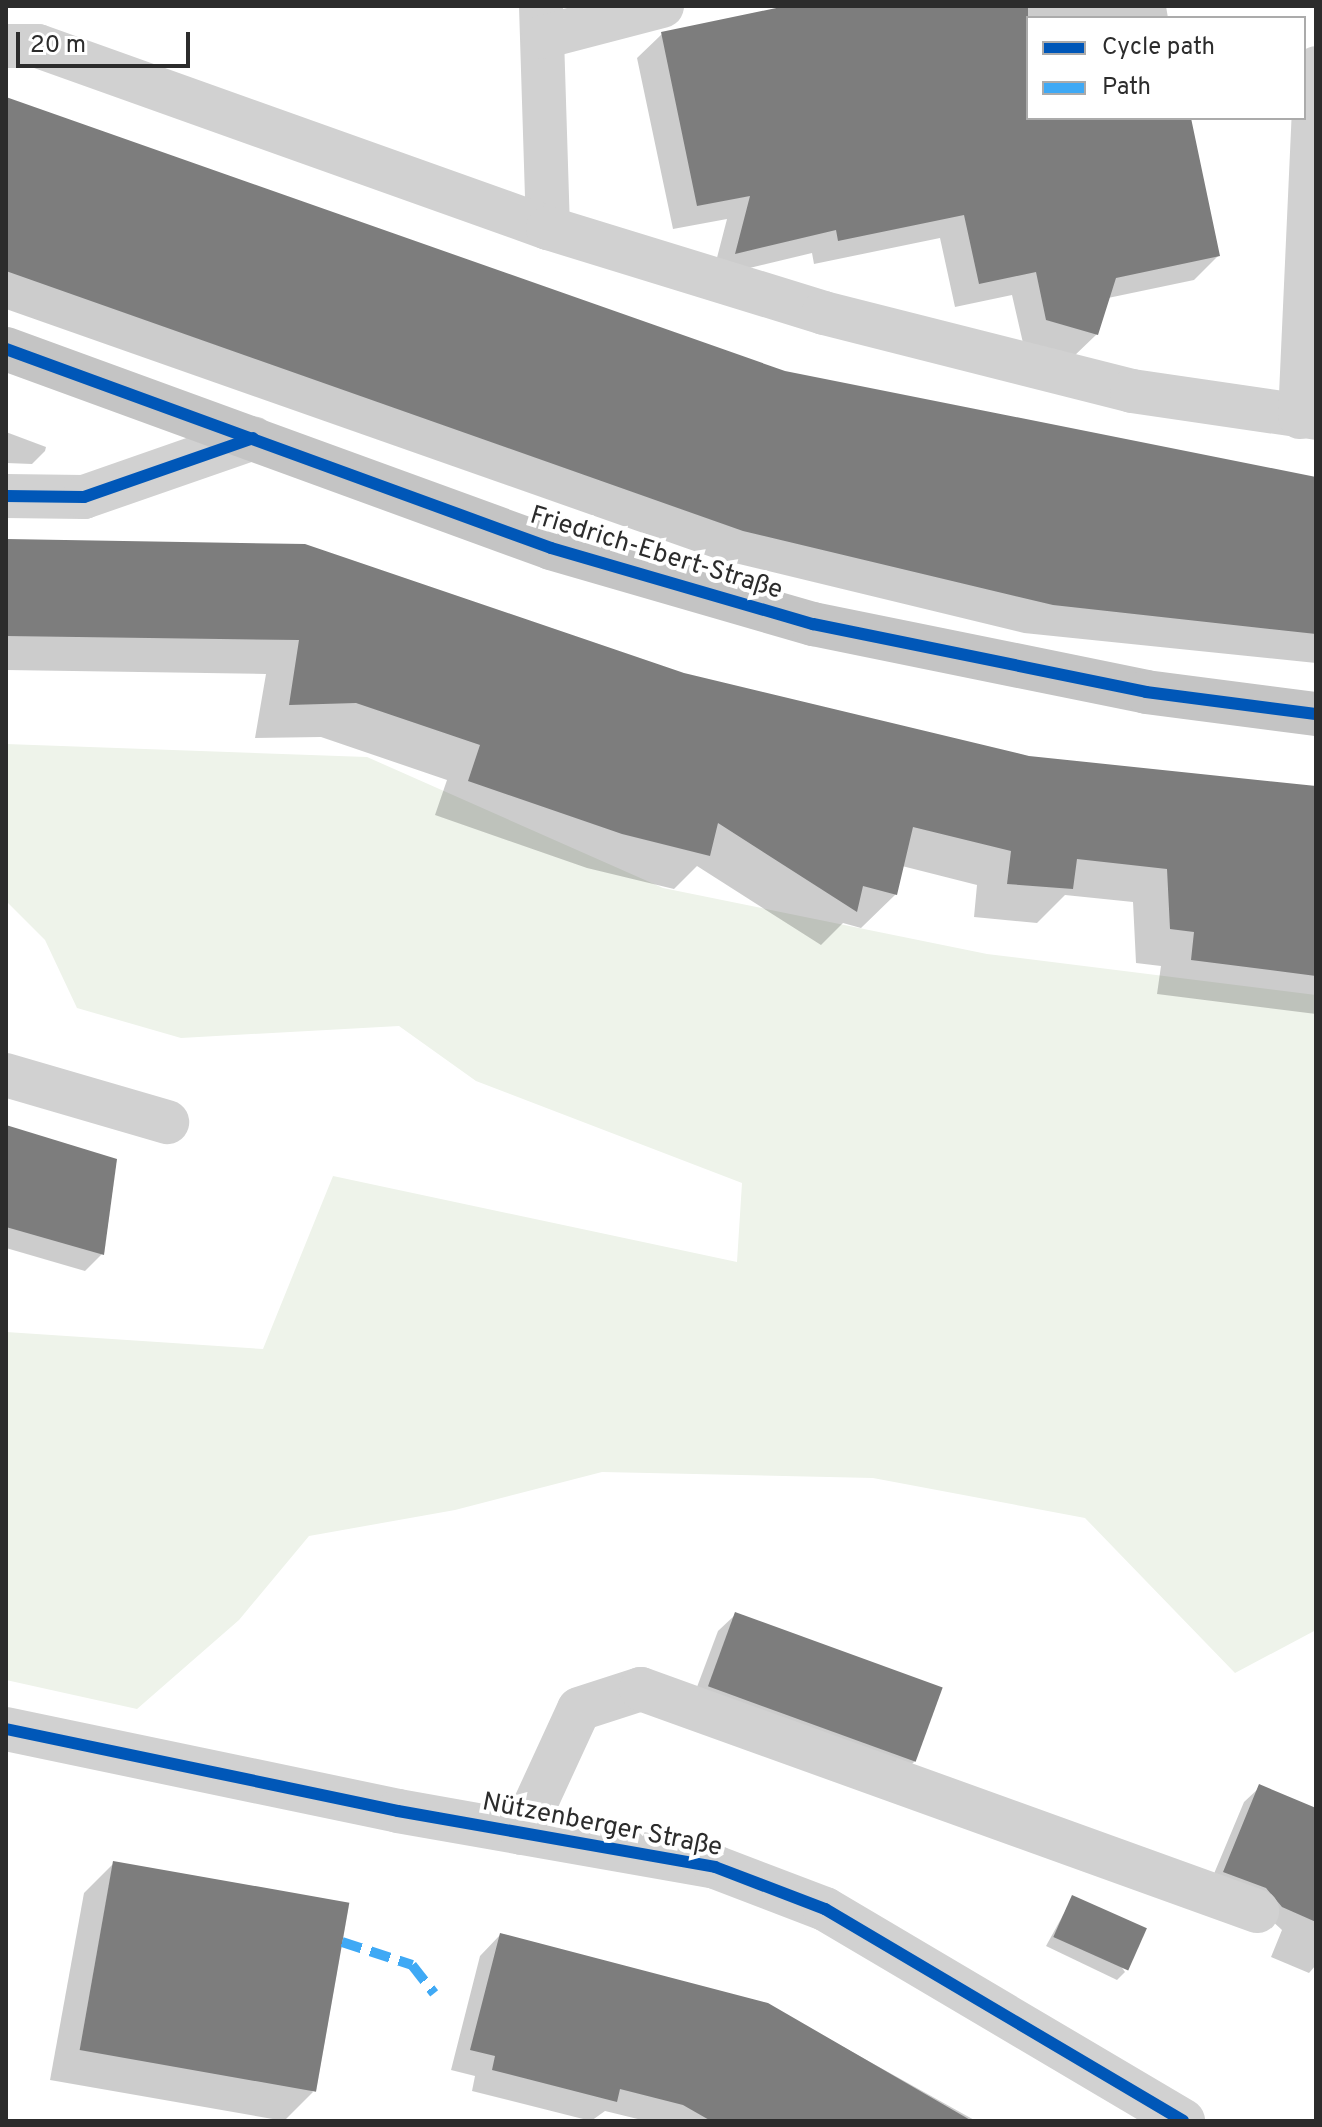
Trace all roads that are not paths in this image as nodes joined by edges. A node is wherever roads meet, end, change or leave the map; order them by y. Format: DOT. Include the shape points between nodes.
graph roads {
  1 [pos="662,6"];
  2 [pos="542,20"];
  3 [pos="6,46"];
  4 [pos="1316,68"];
  5 [pos="548,228"];
  6 [pos="6,349"];
  7 [pos="1308,418"];
  8 [pos="253,438"];
  9 [pos="6,496"];
  10 [pos="1316,714"];
  11 [pos="6,1075"];
  12 [pos="167,1122"];
  13 [pos="6,1729"];
  14 [pos="522,1833"];
  15 [pos="1257,1911"];
  16 [pos="1183,2121"];
  1 -- 2 [label="street"];
  2 -- 5 [label="street"];
  3 -- 5 [label="street" via="38,46"];
  4 -- 7 [label="street"];
  5 -- 7 [label="street" via="824,313 1117,387"];
  6 -- 8 [label="main road, Friedrich-Ebert-Straße"];
  8 -- 9 [label="street" via="84,497"];
  8 -- 10 [label="main road, Friedrich-Ebert-Straße" via="551,548 813,624 1146,692"];
  11 -- 12 [label="street"];
  13 -- 14 [label="street, Nützenberger Straße"];
  14 -- 15 [label="street" via="579,1709 641,1689"];
  14 -- 16 [label="street, Nützenberger Straße" via="715,1867 825,1909"];
}
